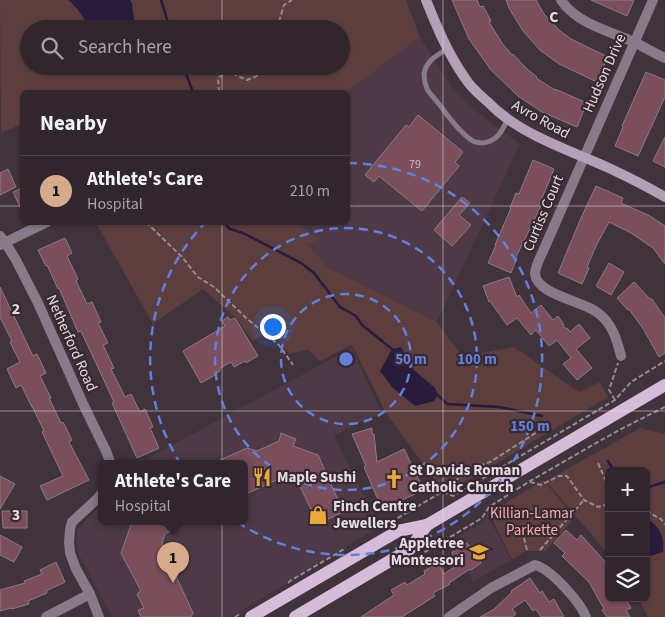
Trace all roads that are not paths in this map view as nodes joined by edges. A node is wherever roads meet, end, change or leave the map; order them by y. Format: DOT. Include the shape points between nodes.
graph roads {
  1 [pos="426,0"];
  2 [pos="562,0"];
  3 [pos="653,0"];
  4 [pos="634,43"];
  5 [pos="447,48"];
  6 [pos="665,58"];
  7 [pos="508,119"];
  8 [pos="583,158"];
  9 [pos="665,197"];
  10 [pos="40,225"];
  11 [pos="2,241"];
  12 [pos="621,356"];
  13 [pos="665,385"];
  14 [pos="109,460"];
  15 [pos="98,498"];
  16 [pos="427,525"];
  17 [pos="90,594"];
  18 [pos="249,613"];
  19 [pos="46,617"];
  20 [pos="99,617"];
  21 [pos="294,617"];
  22 [pos="449,617"];
  23 [pos="586,617"];
  1 -- 5 [label="street, Avro Road"];
  2 -- 4 [label="street" via="580,18"];
  3 -- 4 [label="street, Hudson Drive"];
  4 -- 6 [label="street"];
  4 -- 8 [label="street, Hudson Drive"];
  5 -- 7 [label="street, Avro Road" via="471,86"];
  5 -- 7 [label="lane" via="430,61 424,75 428,90 454,123 470,140 484,143 497,138"];
  7 -- 8 [label="street, Avro Road"];
  8 -- 9 [label="street, Avro Road"];
  8 -- 12 [label="street, Curtiss Court" via="544,249 535,272 536,278 543,288 599,313 613,331"];
  10 -- 11 [label="street"];
  11 -- 14 [label="street, Netherford Road" via="16,260 38,303"];
  13 -- 16 [label="main road"];
  15 -- 17 [label="street" via="72,522 70,529 70,553"];
  16 -- 18 [label="main road" via="398,530"];
  16 -- 21 [label="main road" via="410,549"];
  17 -- 19 [label="street"];
  17 -- 20 [label="street"];
  22 -- 23 [label="street" via="491,588 535,565 544,568 565,588"];
}
